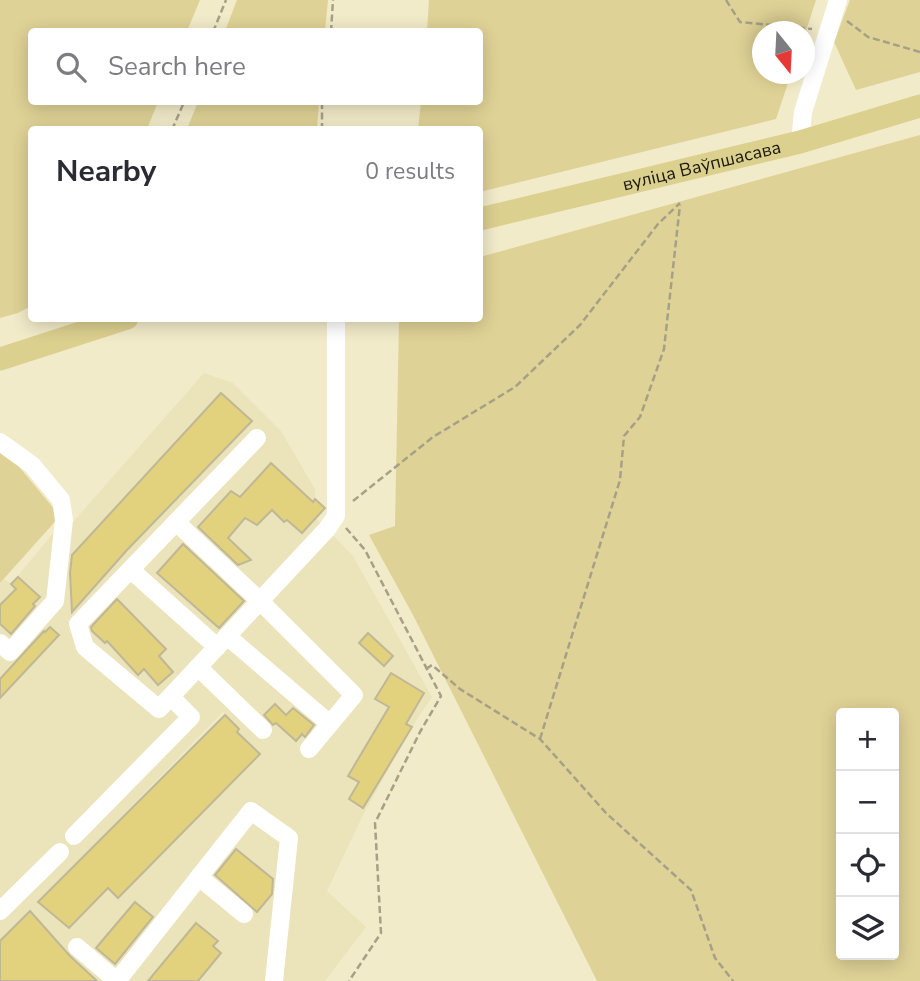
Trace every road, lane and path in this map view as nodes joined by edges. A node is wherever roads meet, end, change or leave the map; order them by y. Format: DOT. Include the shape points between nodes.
graph roads {
  1 [pos="226,0"];
  2 [pos="333,0"];
  3 [pos="726,0"];
  4 [pos="836,6"];
  5 [pos="215,28"];
  6 [pos="331,28"];
  7 [pos="828,30"];
  8 [pos="920,52"];
  9 [pos="183,105"];
  10 [pos="323,105"];
  11 [pos="920,106"];
  12 [pos="174,126"];
  13 [pos="322,126"];
  14 [pos="800,142"];
  15 [pos="483,218"];
  16 [pos="115,322"];
  17 [pos="336,322"];
  18 [pos="0,359"];
  19 [pos="257,438"];
  20 [pos="0,442"];
  21 [pos="336,516"];
  22 [pos="176,522"];
  23 [pos="131,570"];
  24 [pos="260,601"];
  25 [pos="222,642"];
  26 [pos="0,643"];
  27 [pos="198,667"];
  28 [pos="426,669"];
  29 [pos="171,697"];
  30 [pos="330,724"];
  31 [pos="263,730"];
  32 [pos="540,739"];
  33 [pos="309,749"];
  34 [pos="74,836"];
  35 [pos="60,852"];
  36 [pos="199,877"];
  37 [pos="0,911"];
  38 [pos="244,914"];
  39 [pos="77,947"];
  40 [pos="117,981"];
  41 [pos="274,981"];
  42 [pos="349,981"];
  43 [pos="733,981"];
  1 -- 5 [label="path"];
  2 -- 6 [label="path"];
  3 -- 7 [label="path" via="740,22"];
  4 -- 7 [label="lane"];
  4 -- 8 [label="path" via="868,37"];
  7 -- 14 [label="lane" via="803,112"];
  9 -- 12 [label="path"];
  10 -- 13 [label="path"];
  11 -- 14 [label="main road, вуліца Ваўпшасава"];
  14 -- 15 [label="main road, вуліца Ваўпшасава"];
  16 -- 18 [label="main road"];
  17 -- 21 [label="lane"];
  19 -- 22 [label="lane"];
  20 -- 26 [label="lane" via="32,465 61,500 64,520 55,601 10,652"];
  21 -- 24 [label="lane"];
  21 -- 28 [label="path" via="365,550"];
  21 -- 32 [label="path" via="433,437 515,387 580,325 658,224 680,203 664,349 640,417 624,436 620,480"];
  22 -- 23 [label="lane"];
  22 -- 24 [label="lane"];
  23 -- 25 [label="lane"];
  23 -- 29 [label="lane" via="78,624 85,647 159,709"];
  24 -- 25 [label="lane"];
  24 -- 30 [label="lane" via="354,695"];
  25 -- 27 [label="lane"];
  25 -- 30 [label="lane"];
  27 -- 29 [label="lane"];
  27 -- 31 [label="lane"];
  28 -- 32 [label="path" via="432,665 460,689"];
  28 -- 42 [label="path" via="441,696 375,823 381,933"];
  29 -- 34 [label="lane" via="191,717"];
  30 -- 33 [label="lane"];
  32 -- 43 [label="path" via="606,813 691,890 715,958"];
  35 -- 37 [label="lane"];
  36 -- 38 [label="lane"];
  36 -- 40 [label="lane"];
  36 -- 41 [label="lane" via="251,811 289,838"];
  39 -- 40 [label="lane"];
}
